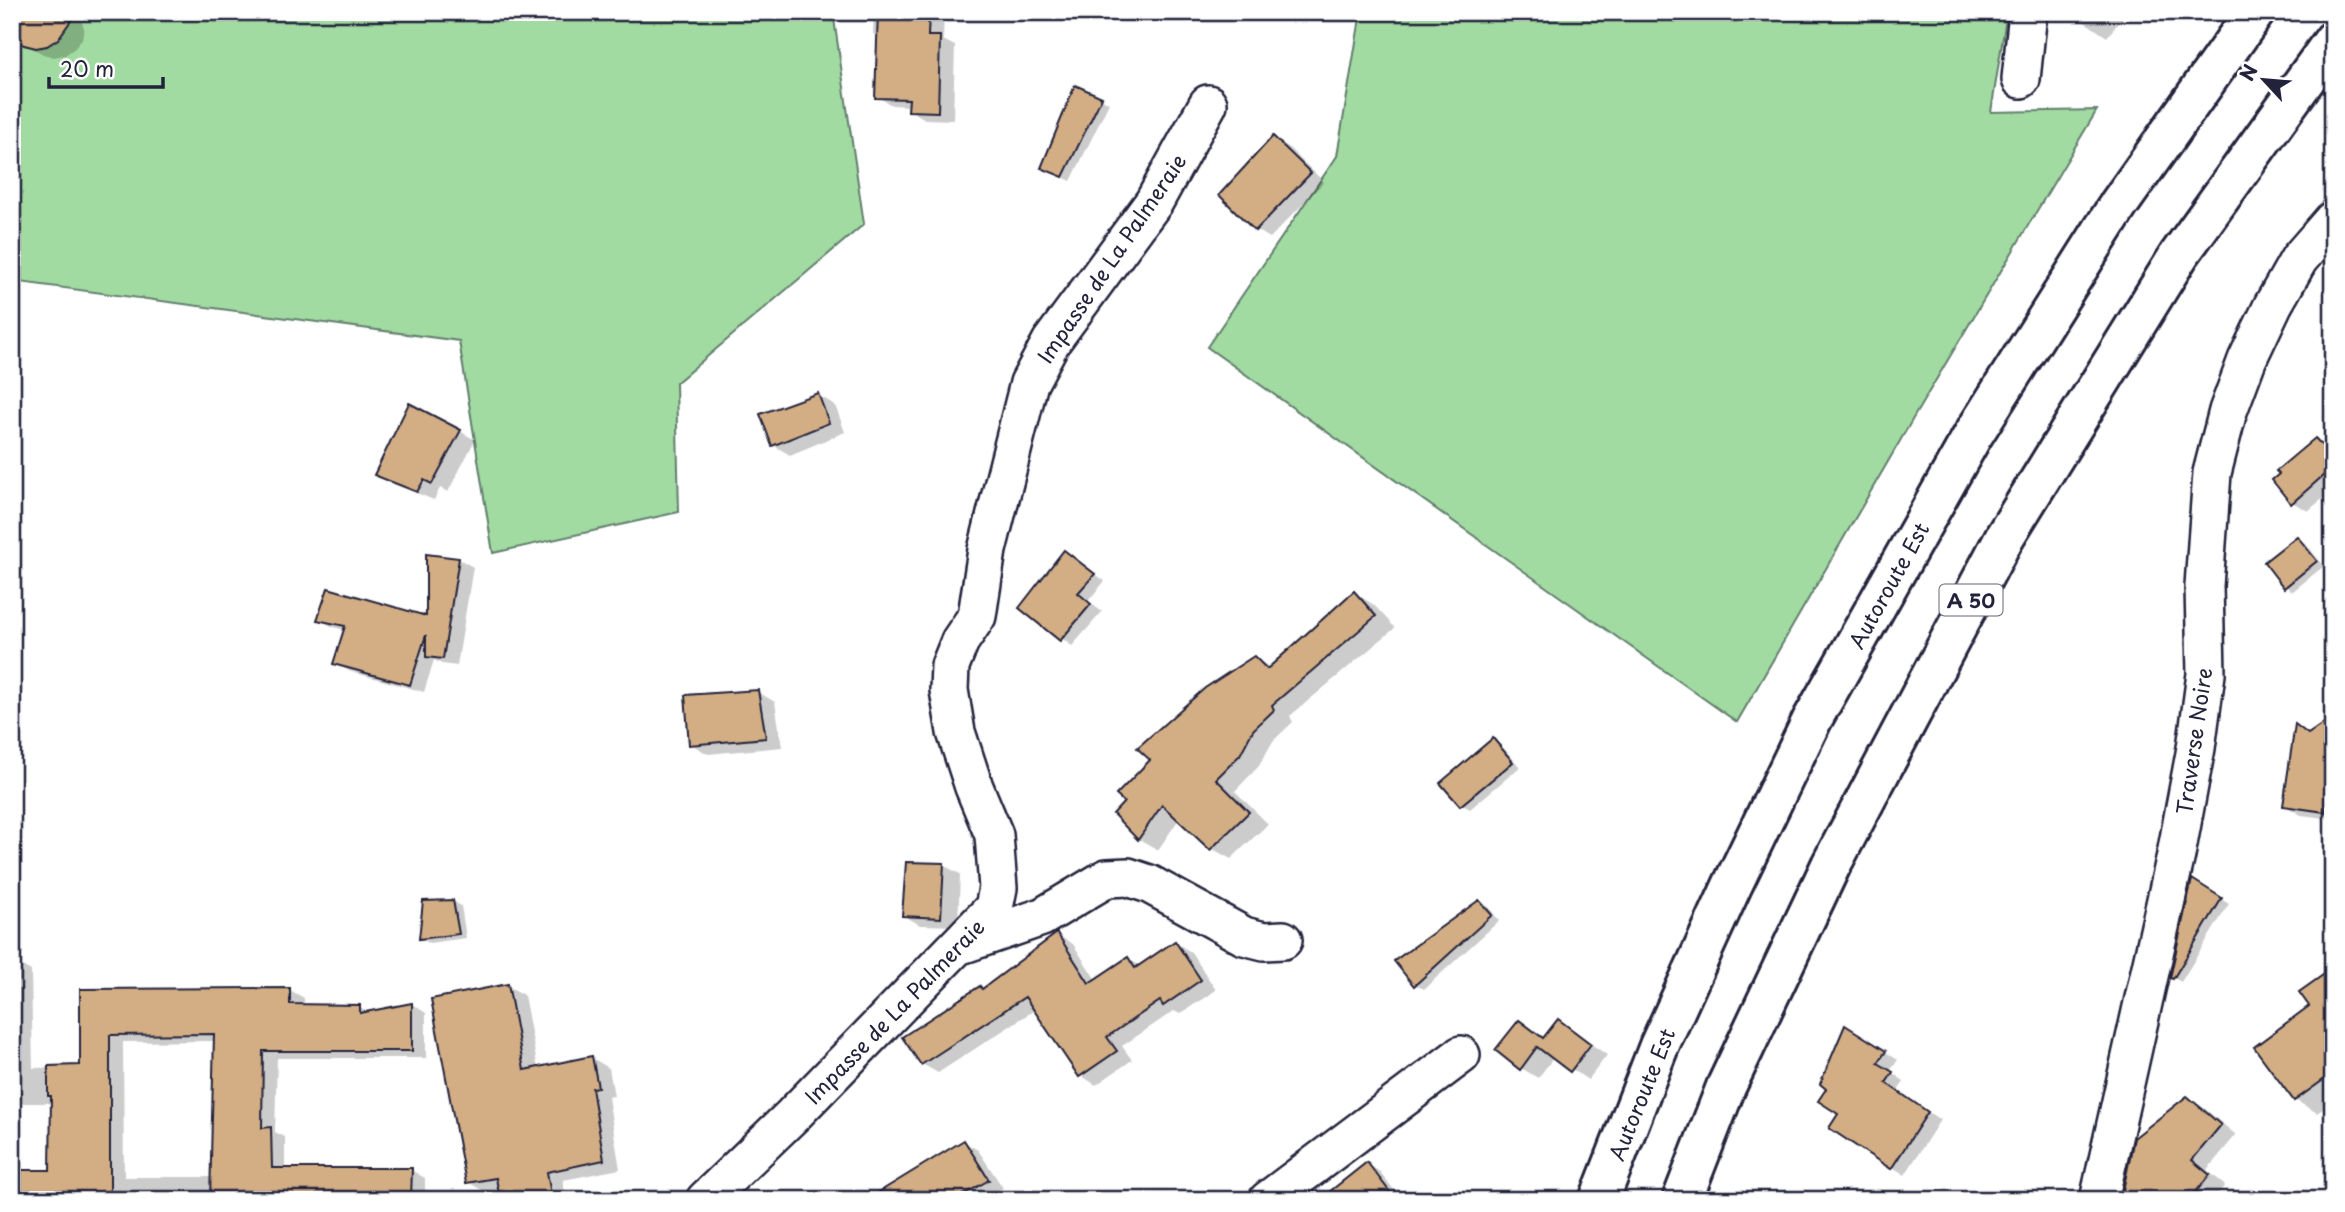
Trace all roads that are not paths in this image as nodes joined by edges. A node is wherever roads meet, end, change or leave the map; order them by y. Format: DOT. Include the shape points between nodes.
graph roads {
  1 [pos="2028,12"];
  2 [pos="2255,12"];
  3 [pos="2333,41"];
  4 [pos="2021,79"];
  5 [pos="1208,104"];
  6 [pos="2333,220"];
  7 [pos="1283,940"];
  8 [pos="953,948"];
  9 [pos="1461,1055"];
  10 [pos="705,1200"];
  11 [pos="1268,1200"];
  12 [pos="1599,1200"];
  13 [pos="1682,1200"];
  14 [pos="2099,1200"];
  1 -- 4 [label="street"];
  2 -- 12 [label="highway, Autoroute Est" via="2119,204 1973,435 1812,720 1659,1046"];
  3 -- 13 [label="highway, A 50" via="2179,255 2005,536 1831,865 1726,1087"];
  5 -- 8 [label="street, Impasse de La Palmeraie" via="1154,202 1051,342 1029,383 987,550 977,616 950,666 948,690 956,732 994,835 998,888 994,908"];
  6 -- 14 [label="street, Traverse Noire" via="2299,259 2273,305 2228,411 2212,473 2204,586 2206,674 2196,748"];
  7 -- 8 [label="street" via="1244,936 1128,877 1107,878 1042,917"];
  8 -- 10 [label="street, Impasse de La Palmeraie"];
  9 -- 11 [label="street"];
}
